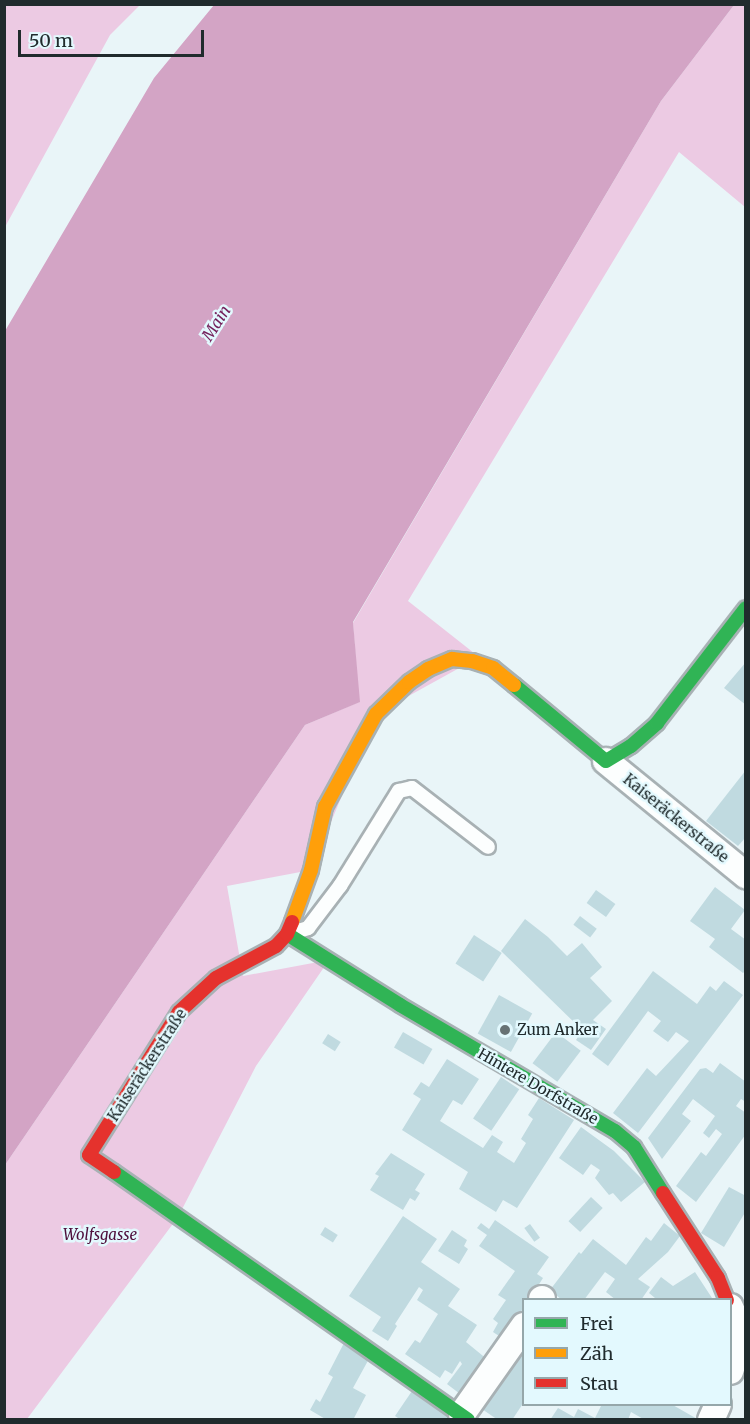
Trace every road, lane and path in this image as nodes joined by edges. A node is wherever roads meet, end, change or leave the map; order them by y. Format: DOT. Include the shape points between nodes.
graph roads {
  1 [pos="746,608"];
  2 [pos="606,761"];
  3 [pos="488,847"];
  4 [pos="746,875"];
  5 [pos="287,934"];
  6 [pos="727,1298"];
  7 [pos="732,1312"];
  8 [pos="522,1329"];
  9 [pos="738,1358"];
  10 [pos="465,1417"];
  1 -- 2 [label="street, Kaiseräckerstraße" via="657,723 631,747"];
  2 -- 4 [label="street, Kaiseräckerstraße"];
  2 -- 5 [label="street, Kaiseräckerstraße" via="493,668 452,659 428,669 376,714 325,807 311,870"];
  3 -- 5 [label="lane" via="412,788 399,791 314,921 308,928"];
  5 -- 6 [label="street, Hintere Dorfstraße" via="615,1131 634,1147 718,1278"];
  5 -- 10 [label="street, Kaiseräckerstraße" via="276,946 216,978 179,1012 89,1155"];
  7 -- 9 [label="street"];
  8 -- 10 [label="street"];
}
